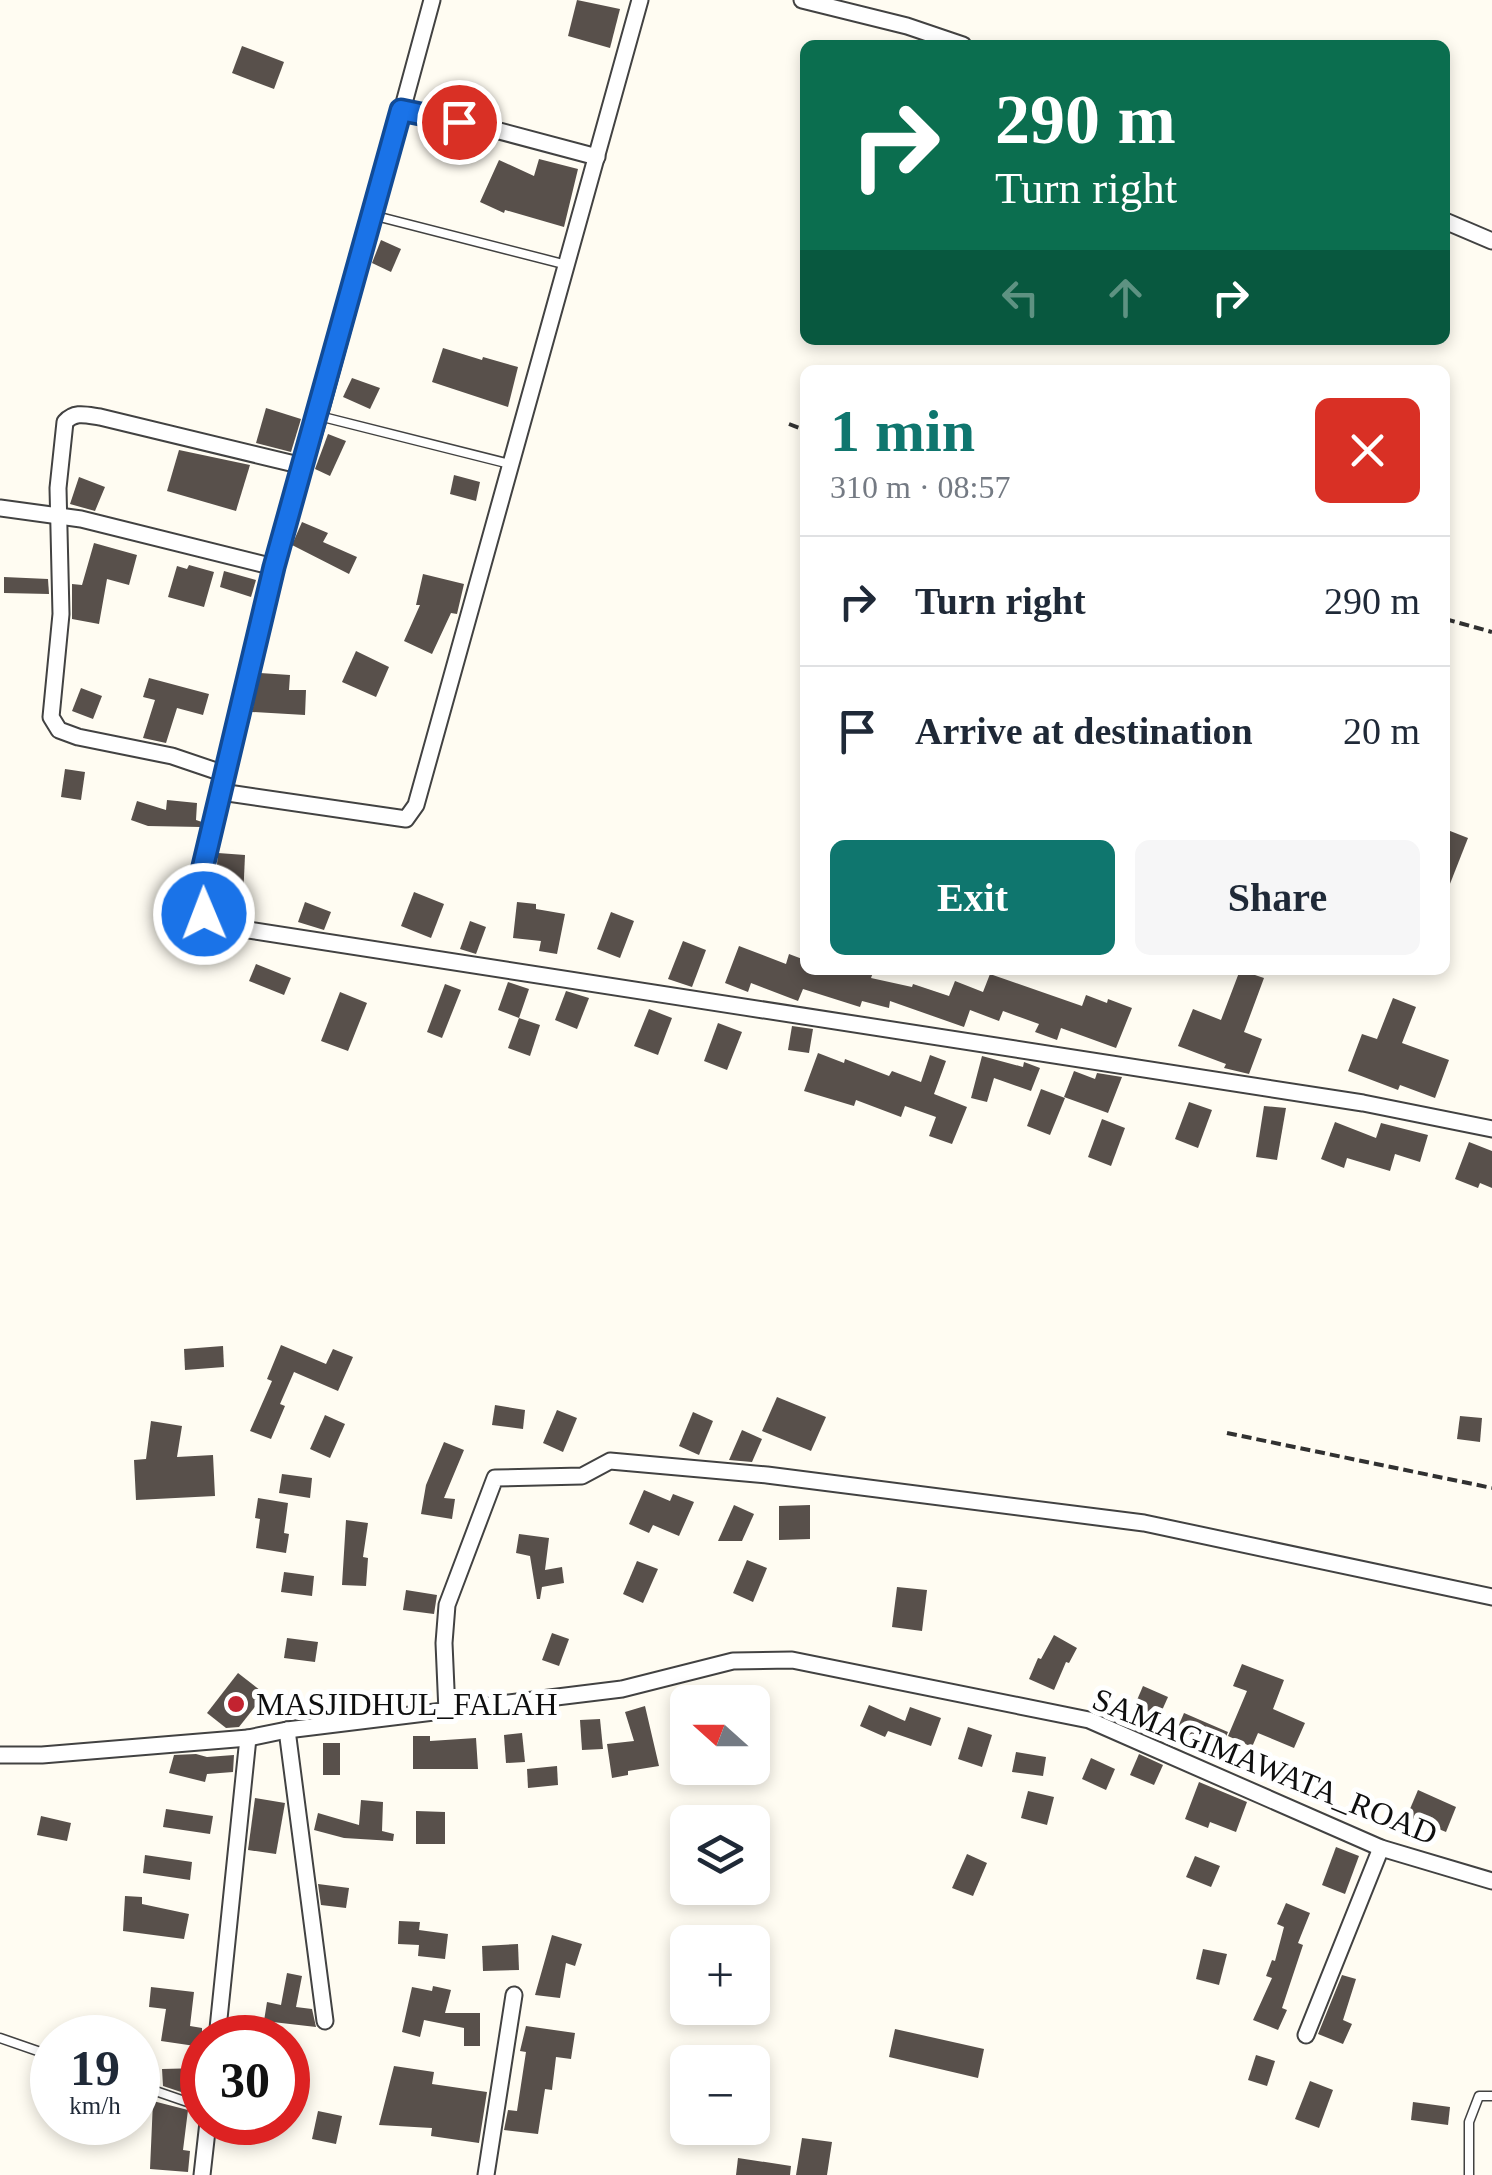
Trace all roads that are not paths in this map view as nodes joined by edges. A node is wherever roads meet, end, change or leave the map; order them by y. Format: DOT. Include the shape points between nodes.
graph roads {
  1 [pos="432,0"];
  2 [pos="640,0"];
  3 [pos="802,0"];
  4 [pos="948,40"];
  5 [pos="401,110"];
  6 [pos="597,157"];
  7 [pos="372,215"];
  8 [pos="1450,222"];
  9 [pos="1492,241"];
  10 [pos="567,266"];
  11 [pos="319,416"];
  12 [pos="510,464"];
  13 [pos="302,466"];
  14 [pos="0,508"];
  15 [pos="58,516"];
  16 [pos="274,567"];
  17 [pos="225,774"];
  18 [pos="221,792"];
  19 [pos="1492,1129"];
  20 [pos="1492,1597"];
  21 [pos="447,1712"];
  22 [pos="287,1730"];
  23 [pos="248,1738"];
  24 [pos="0,1755"];
  25 [pos="1381,1848"];
  26 [pos="1492,1881"];
  27 [pos="514,1995"];
  28 [pos="219,2015"];
  29 [pos="324,2020"];
  30 [pos="1306,2035"];
  31 [pos="0,2038"];
  32 [pos="30,2048"];
  33 [pos="1492,2096"];
  34 [pos="205,2145"];
  35 [pos="202,2175"];
  36 [pos="486,2175"];
  37 [pos="1469,2175"];
  1 -- 5 [label="street"];
  2 -- 6 [label="street"];
  3 -- 4 [label="street"];
  5 -- 6 [label="street"];
  5 -- 7 [label="street"];
  6 -- 10 [label="street"];
  7 -- 10 [label="lane"];
  7 -- 11 [label="street"];
  8 -- 9 [label="street"];
  10 -- 12 [label="street"];
  11 -- 12 [label="lane"];
  11 -- 13 [label="street"];
  12 -- 18 [label="street" via="416,805 406,818"];
  13 -- 15 [label="street" via="80,414 65,422"];
  13 -- 16 [label="street"];
  14 -- 15 [label="street"];
  15 -- 16 [label="street"];
  15 -- 17 [label="street" via="52,717 59,730"];
  16 -- 17 [label="street"];
  17 -- 18 [label="street"];
  18 -- 19 [label="street" via="200,879 204,914 216,926 1363,1103"];
  20 -- 21 [label="street" via="1144,1523 610,1461 582,1476 495,1478 447,1605"];
  21 -- 22 [label="street, SAMAGIMAWATA_ROAD"];
  21 -- 25 [label="street, SAMAGIMAWATA_ROAD" via="622,1690 733,1661 792,1660 1089,1720"];
  22 -- 23 [label="street, SAMAGIMAWATA_ROAD"];
  22 -- 29 [label="street"];
  23 -- 24 [label="street, SAMAGIMAWATA_ROAD"];
  23 -- 28 [label="street"];
  25 -- 26 [label="street, SAMAGIMAWATA_ROAD"];
  25 -- 30 [label="street"];
  27 -- 36 [label="street"];
  31 -- 32 [label="lane"];
  33 -- 37 [label="lane" via="1479,2096 1469,2122"];
  34 -- 35 [label="street"];
}
